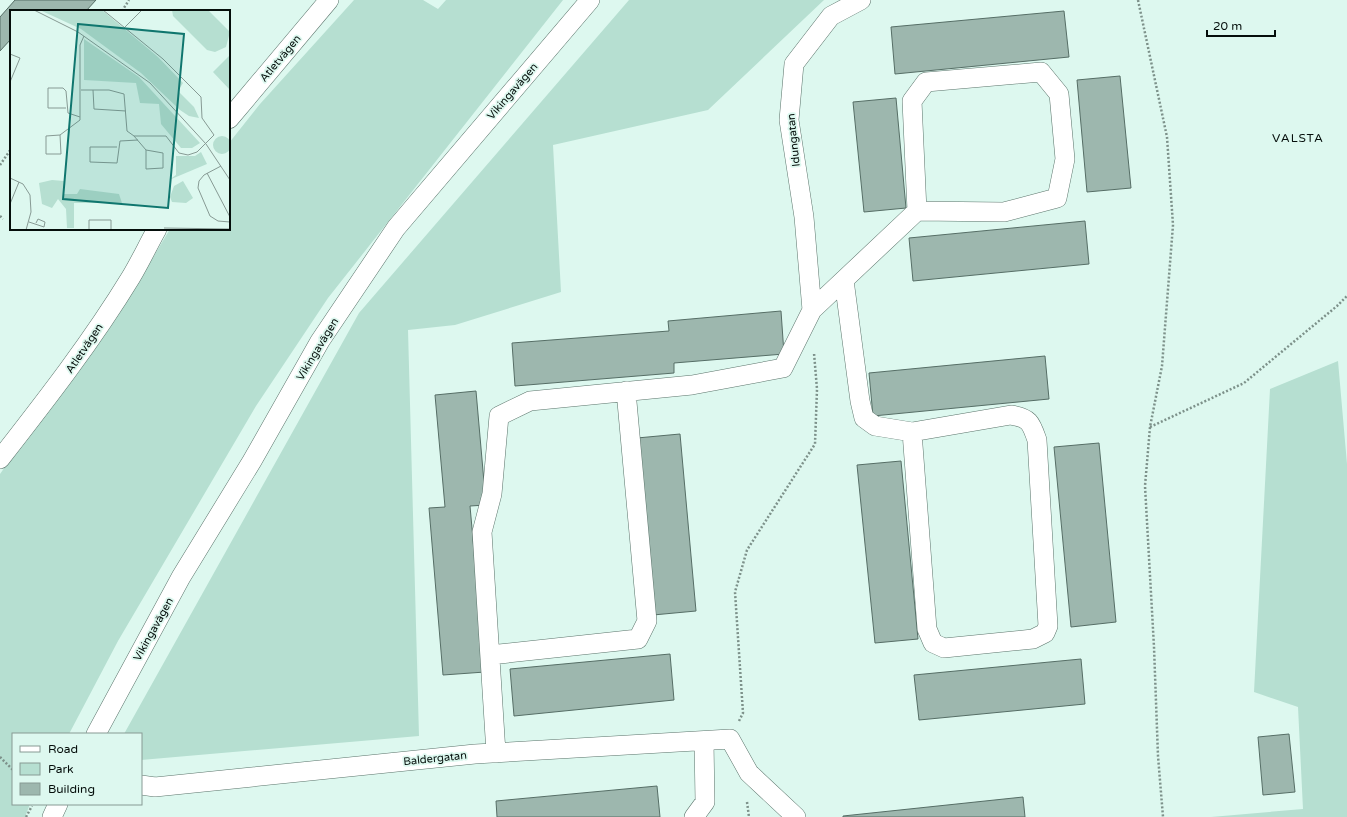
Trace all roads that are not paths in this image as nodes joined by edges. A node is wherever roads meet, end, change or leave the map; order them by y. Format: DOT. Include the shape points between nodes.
graph roads {
  1 [pos="329,0"];
  2 [pos="590,0"];
  3 [pos="861,0"];
  4 [pos="230,117"];
  5 [pos="917,211"];
  6 [pos="156,230"];
  7 [pos="844,280"];
  8 [pos="812,310"];
  9 [pos="626,391"];
  10 [pos="912,432"];
  11 [pos="0,459"];
  12 [pos="490,655"];
  13 [pos="97,733"];
  14 [pos="704,741"];
  15 [pos="496,753"];
  16 [pos="142,785"];
  17 [pos="58,805"];
  18 [pos="52,817"];
  19 [pos="694,817"];
  20 [pos="796,817"];
  1 -- 4 [label="street, Atletvägen"];
  2 -- 13 [label="street, Vikingavägen" via="396,228 320,341 252,461 181,577"];
  3 -- 8 [label="street, Idungatan" via="831,16 794,64 789,120 804,217"];
  5 -- 5 [label="street" via="1004,212 1057,198 1065,159 1059,94 1041,72 926,82 912,101"];
  5 -- 7 [label="street"];
  6 -- 11 [label="street, Atletvägen" via="131,277 62,379"];
  7 -- 8 [label="street"];
  7 -- 10 [label="street" via="864,418 875,426"];
  8 -- 9 [label="street" via="783,368 692,385"];
  9 -- 12 [label="street" via="530,401 499,416 492,494 482,532"];
  9 -- 12 [label="street" via="647,621 638,640"];
  10 -- 10 [label="street" via="1011,415 1022,417 1031,424 1037,440 1048,626 1045,633 1033,639 944,648 933,643 927,629"];
  12 -- 15 [label="street"];
  14 -- 15 [label="street, Baldergatan"];
  14 -- 19 [label="street" via="705,802"];
  14 -- 20 [label="street, Baldergatan" via="730,739 749,773"];
  15 -- 16 [label="street, Baldergatan" via="155,787"];
  17 -- 18 [label="street"];
}
